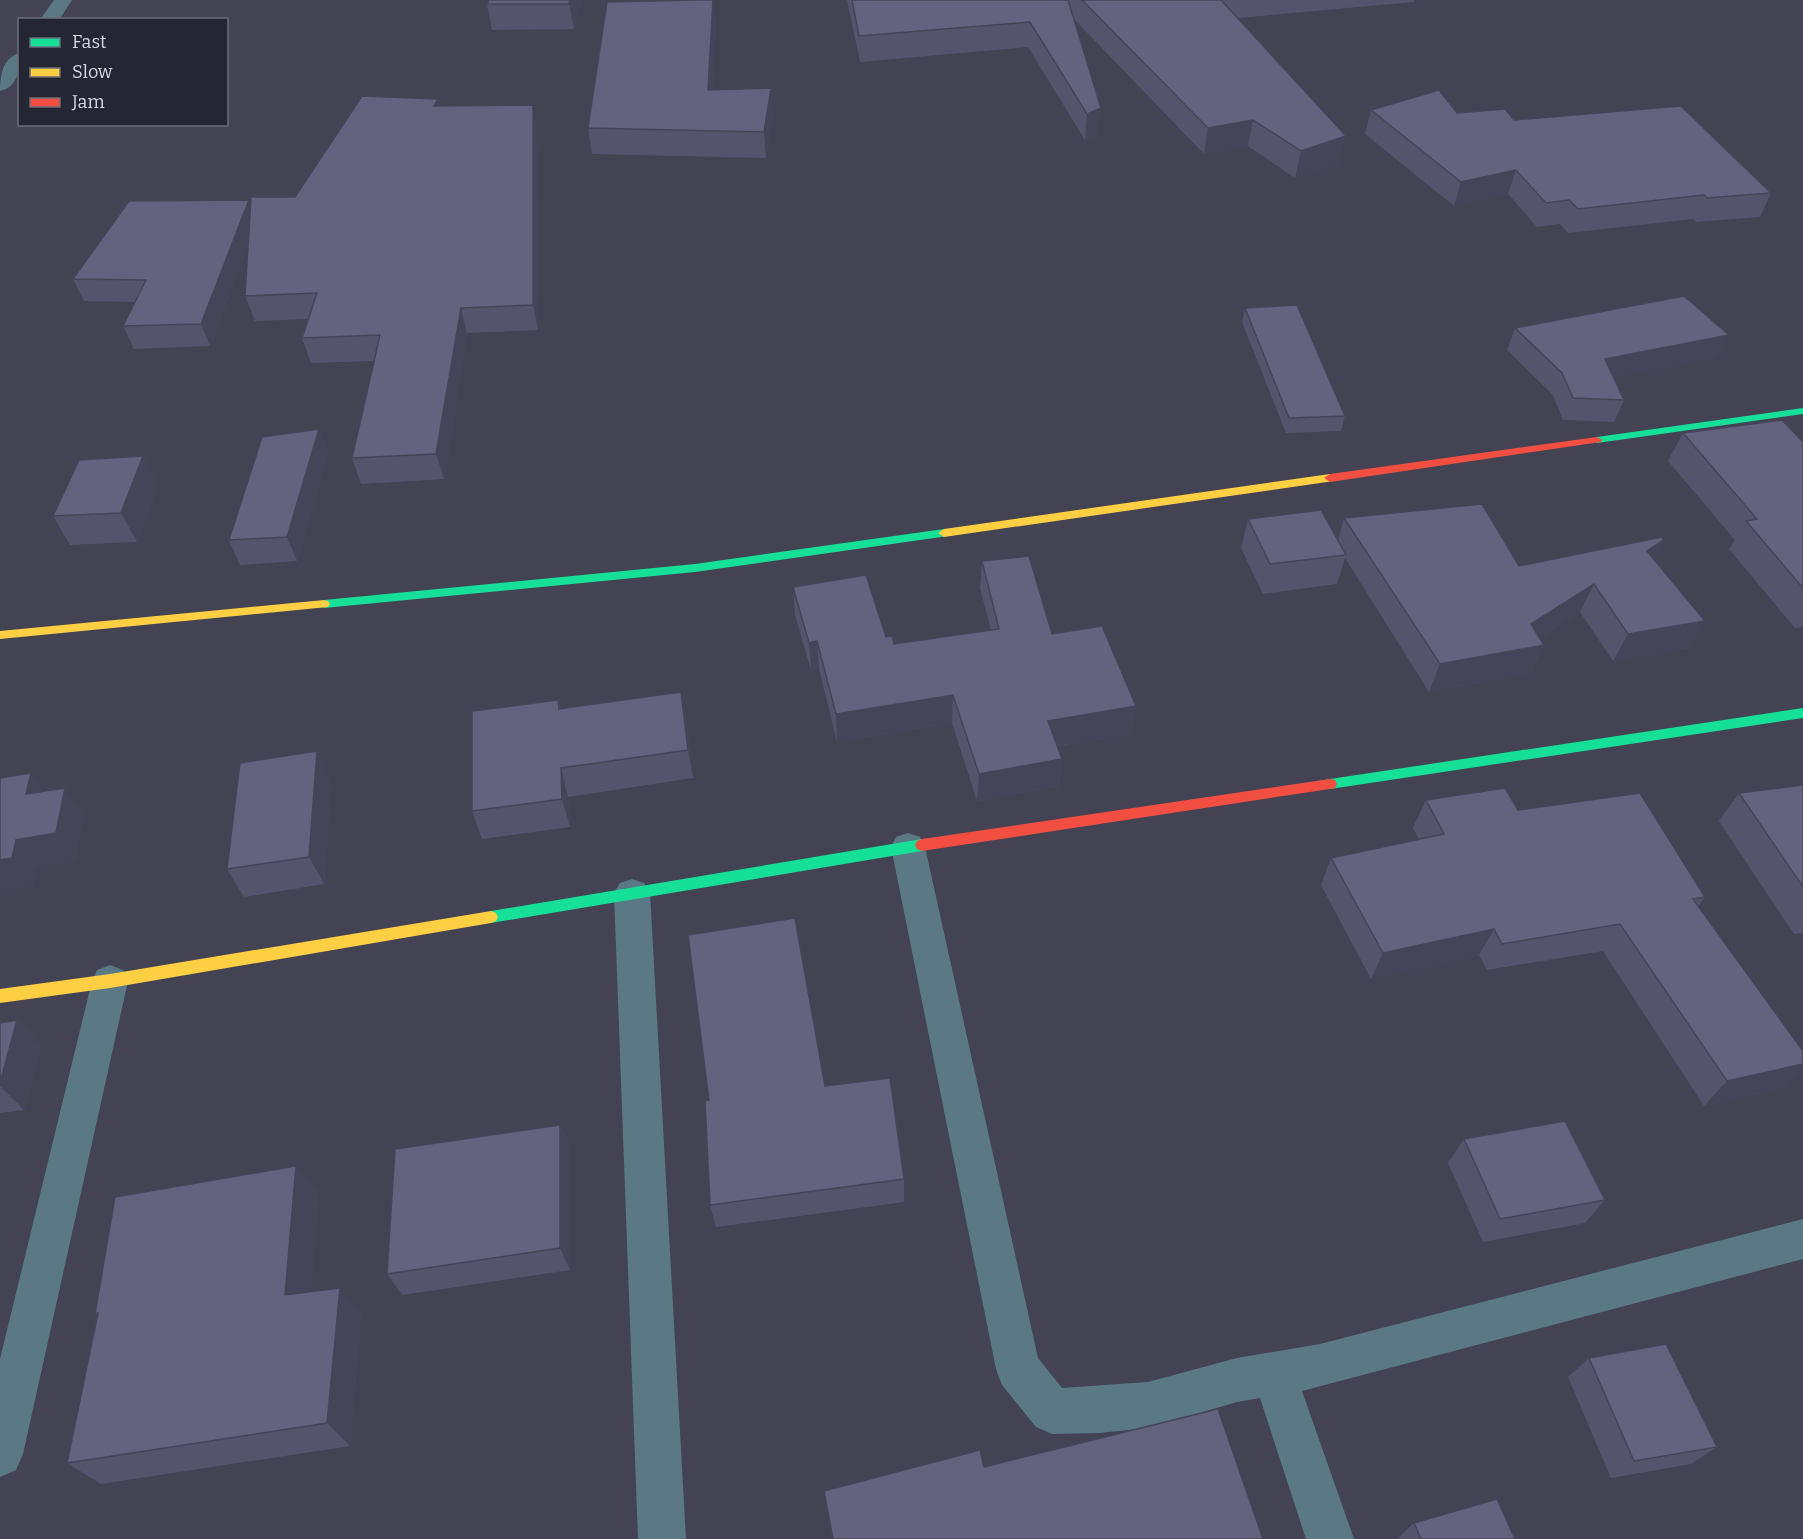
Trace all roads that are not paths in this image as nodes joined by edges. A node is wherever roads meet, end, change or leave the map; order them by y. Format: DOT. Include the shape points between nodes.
graph roads {
  1 [pos="63,0"];
  2 [pos="50,18"];
  3 [pos="18,62"];
  4 [pos="0,85"];
  5 [pos="1803,411"];
  6 [pos="0,635"];
  7 [pos="1803,713"];
  8 [pos="908,847"];
  9 [pos="632,893"];
  10 [pos="110,981"];
  11 [pos="0,996"];
  12 [pos="1803,1239"];
  13 [pos="1274,1373"];
  14 [pos="0,1454"];
  15 [pos="662,1539"];
  16 [pos="1330,1539"];
  1 -- 2 [label="street"];
  3 -- 4 [label="street"];
  5 -- 6 [label="street" via="695,568"];
  7 -- 8 [label="street"];
  8 -- 9 [label="street"];
  8 -- 13 [label="street" via="1018,1369 1052,1411 1148,1405"];
  9 -- 10 [label="street"];
  9 -- 15 [label="street"];
  10 -- 11 [label="street"];
  10 -- 14 [label="street"];
  12 -- 13 [label="street" via="1320,1366"];
  13 -- 16 [label="street"];
}
